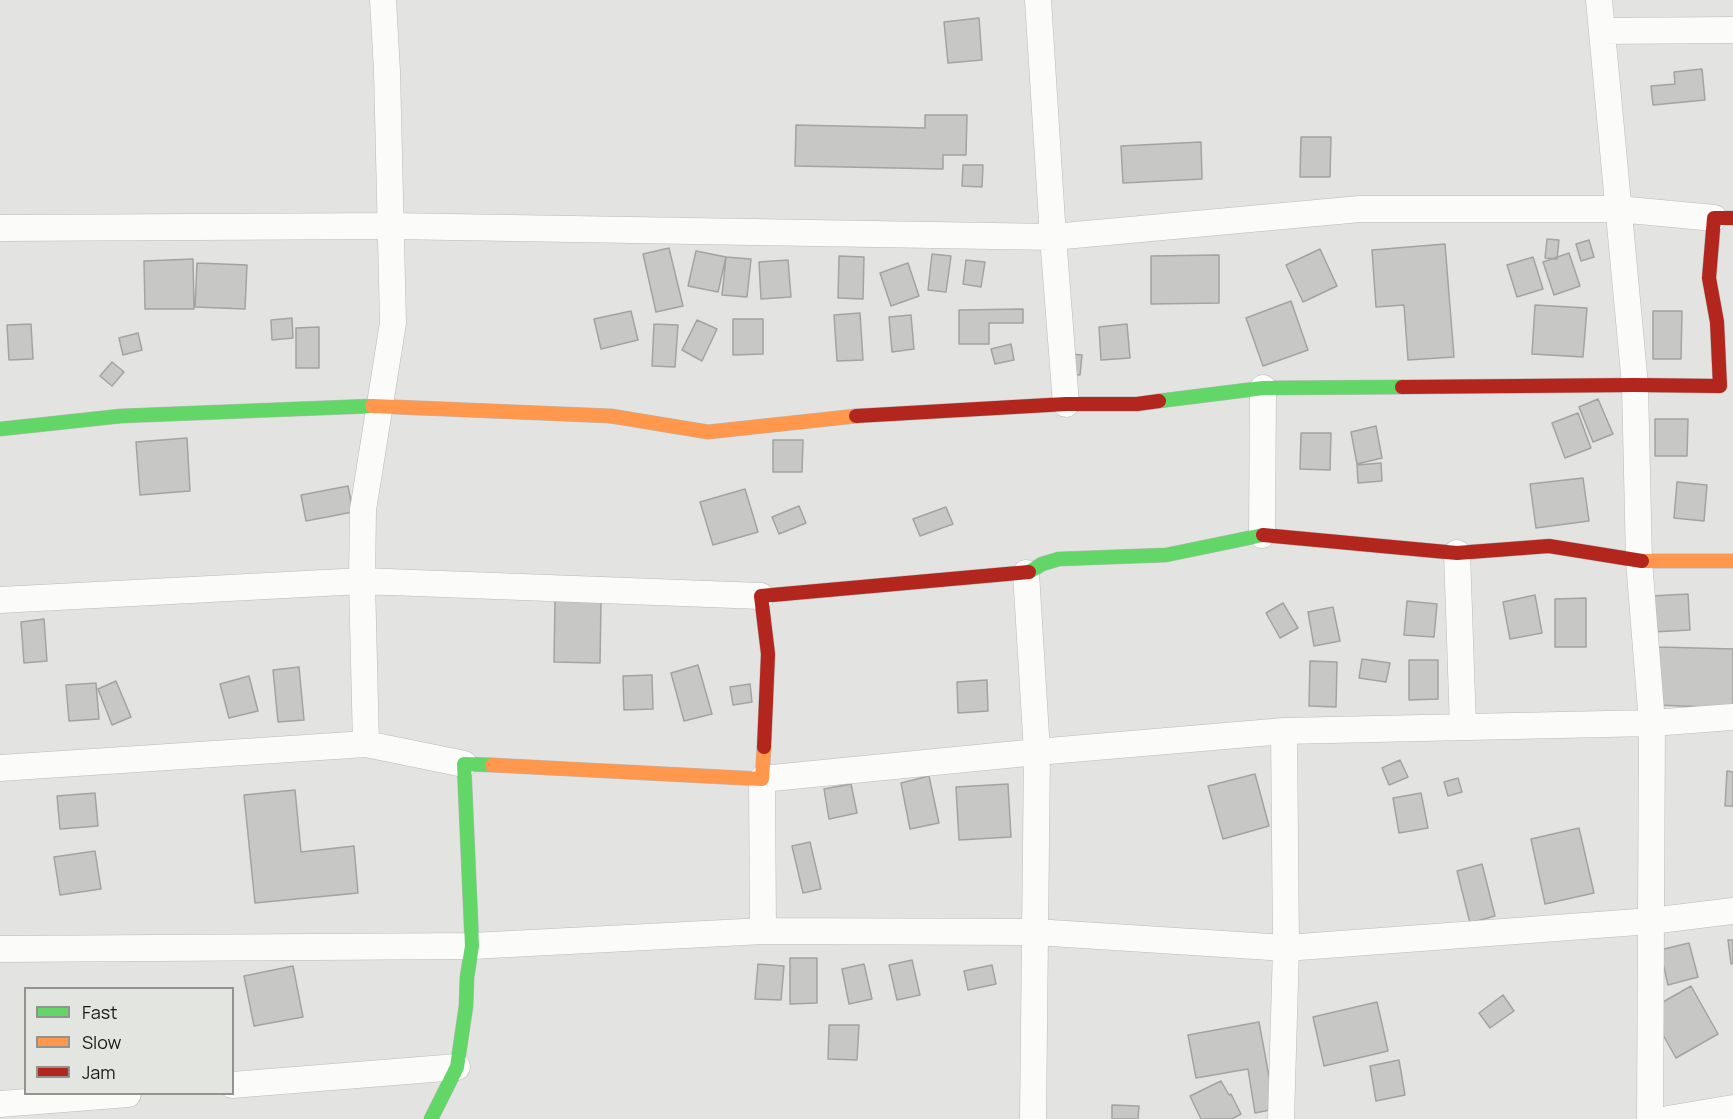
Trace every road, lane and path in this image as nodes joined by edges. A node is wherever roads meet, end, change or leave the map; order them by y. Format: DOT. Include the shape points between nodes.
graph roads {
  1 [pos="383,0"];
  2 [pos="1038,0"];
  3 [pos="1599,0"];
  4 [pos="1733,30"];
  5 [pos="1602,31"];
  6 [pos="1618,209"];
  7 [pos="1723,218"];
  8 [pos="391,226"];
  9 [pos="0,228"];
  10 [pos="1053,237"];
  11 [pos="1635,385"];
  12 [pos="1726,386"];
  13 [pos="1263,388"];
  14 [pos="1065,404"];
  15 [pos="380,406"];
  16 [pos="0,429"];
  17 [pos="1262,536"];
  18 [pos="1457,553"];
  19 [pos="1639,561"];
  20 [pos="1733,561"];
  21 [pos="1026,573"];
  22 [pos="362,581"];
  23 [pos="761,596"];
  24 [pos="0,600"];
  25 [pos="1733,717"];
  26 [pos="1652,723"];
  27 [pos="1463,727"];
  28 [pos="1284,730"];
  29 [pos="366,744"];
  30 [pos="1037,752"];
  31 [pos="464,764"];
  32 [pos="0,768"];
  33 [pos="762,779"];
  34 [pos="1733,911"];
  35 [pos="1651,921"];
  36 [pos="763,931"];
  37 [pos="1035,932"];
  38 [pos="472,946"];
  39 [pos="1286,948"];
  40 [pos="0,949"];
  41 [pos="457,1067"];
  42 [pos="234,1085"];
  43 [pos="115,1095"];
  44 [pos="0,1104"];
  45 [pos="1733,1108"];
  46 [pos="431,1119"];
  47 [pos="1033,1119"];
  48 [pos="1281,1119"];
  49 [pos="1650,1119"];
  50 [pos="1668,1119"];
  1 -- 8 [label="street"];
  2 -- 10 [label="street"];
  3 -- 5 [label="street"];
  4 -- 5 [label="street"];
  5 -- 6 [label="street"];
  6 -- 7 [label="street"];
  6 -- 10 [label="street" via="1360,209"];
  6 -- 11 [label="street"];
  7 -- 12 [label="street" via="1709,278"];
  8 -- 9 [label="street"];
  8 -- 10 [label="street"];
  8 -- 15 [label="street" via="393,323"];
  10 -- 14 [label="street"];
  11 -- 12 [label="street"];
  11 -- 13 [label="street"];
  11 -- 19 [label="street"];
  13 -- 14 [label="street" via="1137,404"];
  13 -- 17 [label="street"];
  14 -- 15 [label="street" via="878,414 708,432 611,416"];
  15 -- 16 [label="street" via="121,416"];
  15 -- 22 [label="street" via="363,510"];
  17 -- 18 [label="street"];
  17 -- 21 [label="street" via="1166,555 1059,559"];
  18 -- 19 [label="street" via="1549,546"];
  18 -- 27 [label="street"];
  19 -- 20 [label="street"];
  19 -- 26 [label="street"];
  21 -- 23 [label="street"];
  21 -- 30 [label="street"];
  22 -- 23 [label="street"];
  22 -- 24 [label="street"];
  22 -- 29 [label="street"];
  23 -- 33 [label="street" via="768,654"];
  25 -- 26 [label="street"];
  26 -- 27 [label="street"];
  26 -- 35 [label="street"];
  27 -- 28 [label="street"];
  28 -- 30 [label="street"];
  28 -- 39 [label="street"];
  29 -- 31 [label="street"];
  29 -- 32 [label="street"];
  30 -- 33 [label="street"];
  30 -- 37 [label="street"];
  31 -- 33 [label="street"];
  31 -- 38 [label="street"];
  33 -- 36 [label="street"];
  34 -- 35 [label="street"];
  35 -- 39 [label="street"];
  35 -- 49 [label="street"];
  36 -- 37 [label="street"];
  36 -- 38 [label="street"];
  37 -- 39 [label="street"];
  37 -- 47 [label="street"];
  38 -- 40 [label="street"];
  38 -- 41 [label="street"];
  39 -- 48 [label="street"];
  41 -- 42 [label="street"];
  41 -- 46 [label="street"];
  43 -- 44 [label="street"];
  45 -- 50 [label="street"];
}
